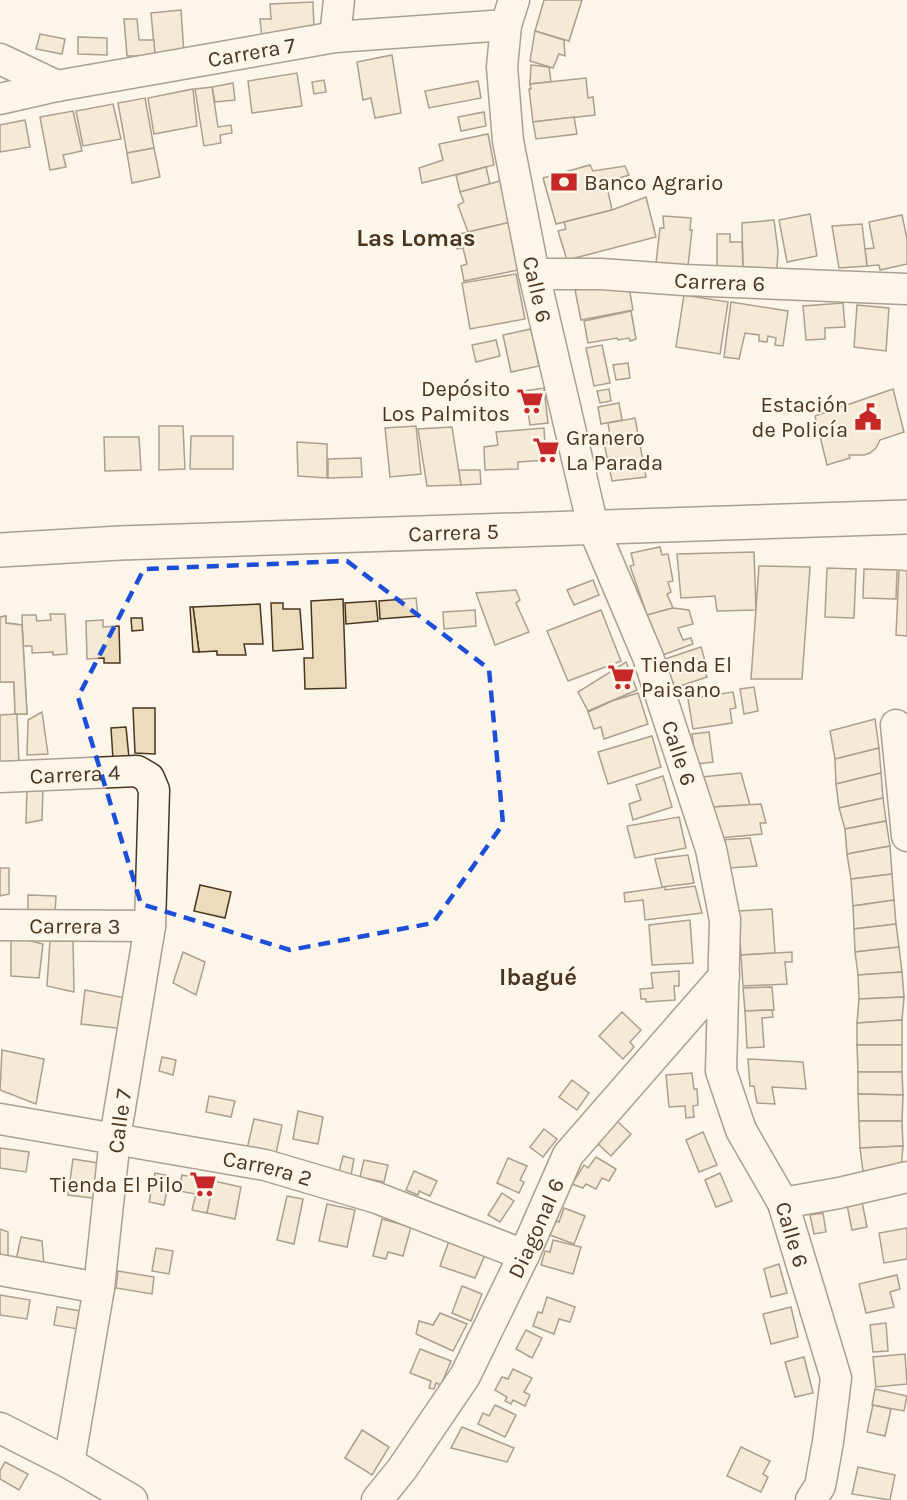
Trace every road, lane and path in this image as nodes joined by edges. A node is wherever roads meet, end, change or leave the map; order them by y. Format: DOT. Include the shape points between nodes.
graph roads {
  1 [pos="339,0"];
  2 [pos="510,12"];
  3 [pos="335,37"];
  4 [pos="0,59"];
  5 [pos="57,86"];
  6 [pos="0,99"];
  7 [pos="534,274"];
  8 [pos="907,289"];
  9 [pos="907,517"];
  10 [pos="593,528"];
  11 [pos="0,550"];
  12 [pos="896,725"];
  13 [pos="0,777"];
  14 [pos="149,778"];
  15 [pos="907,836"];
  16 [pos="0,925"];
  17 [pos="150,926"];
  18 [pos="724,976"];
  19 [pos="0,1119"];
  20 [pos="115,1138"];
  21 [pos="907,1177"];
  22 [pos="783,1203"];
  23 [pos="524,1255"];
  24 [pos="0,1270"];
  25 [pos="99,1287"];
  26 [pos="0,1428"];
  27 [pos="69,1463"];
  28 [pos="132,1500"];
  29 [pos="377,1500"];
  30 [pos="811,1500"];
  1 -- 3 [label="street"];
  2 -- 3 [label="street, Carrera 7"];
  2 -- 7 [label="street, Calle 6" via="502,67 508,141"];
  3 -- 5 [label="street, Carrera 7"];
  4 -- 5 [label="street"];
  5 -- 6 [label="street, Carrera 7"];
  7 -- 8 [label="street, Carrera 6"];
  7 -- 10 [label="street, Calle 6"];
  9 -- 10 [label="highway, Carrera 5"];
  10 -- 11 [label="highway, Carrera 5"];
  10 -- 18 [label="street, Calle 6" via="648,657 711,849 725,920"];
  12 -- 15 [label="street"];
  13 -- 14 [label="street, Carrera 4" via="137,771"];
  14 -- 17 [label="street, Calle 7" via="154,790"];
  16 -- 17 [label="street, Carrera 3"];
  17 -- 20 [label="street, Calle 7"];
  18 -- 22 [label="street, Calle 6" via="721,1071 741,1130"];
  18 -- 23 [label="street, Diagonal 6" via="568,1155"];
  19 -- 20 [label="street, Carrera 2"];
  20 -- 23 [label="street, Carrera 2" via="276,1168 377,1198"];
  20 -- 25 [label="street, Calle 7"];
  21 -- 22 [label="street"];
  22 -- 30 [label="street, Calle 6" via="836,1378 820,1486"];
  23 -- 29 [label="street, Diagonal 6" via="465,1376"];
  24 -- 25 [label="street"];
  25 -- 27 [label="street, Calle 7"];
  26 -- 27 [label="street"];
  27 -- 28 [label="street"];
}
